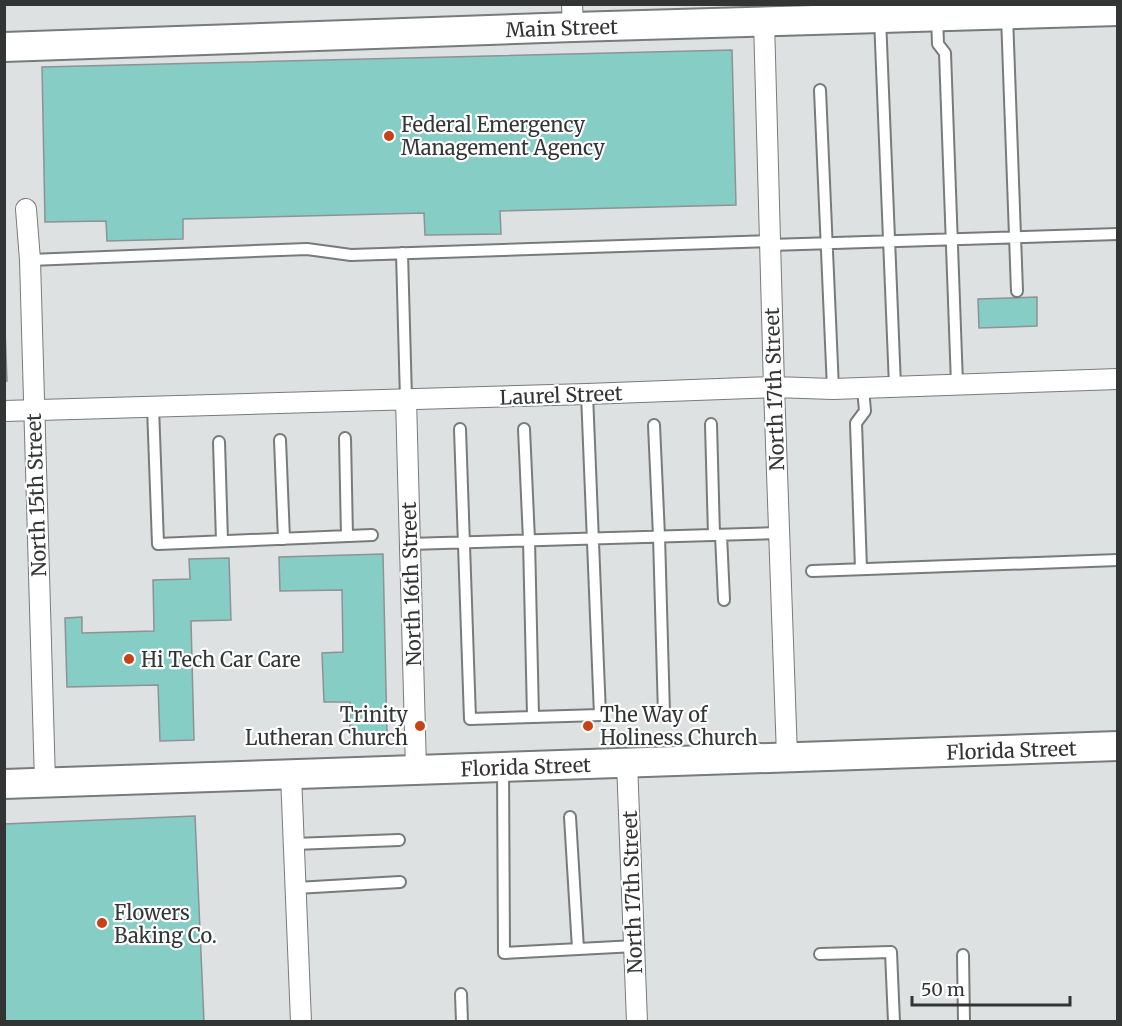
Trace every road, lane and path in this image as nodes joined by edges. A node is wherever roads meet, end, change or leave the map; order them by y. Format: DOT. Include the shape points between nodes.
graph roads {
  1 [pos="1118,11"];
  2 [pos="938,12"];
  3 [pos="1006,14"];
  4 [pos="573,16"];
  5 [pos="764,17"];
  6 [pos="880,18"];
  7 [pos="4,47"];
  8 [pos="820,90"];
  9 [pos="26,209"];
  10 [pos="1118,234"];
  11 [pos="1016,237"];
  12 [pos="952,239"];
  13 [pos="888,241"];
  14 [pos="770,243"];
  15 [pos="827,243"];
  16 [pos="402,253"];
  17 [pos="30,260"];
  18 [pos="1017,291"];
  19 [pos="1118,379"];
  20 [pos="957,384"];
  21 [pos="895,386"];
  22 [pos="774,387"];
  23 [pos="863,388"];
  24 [pos="833,389"];
  25 [pos="587,394"];
  26 [pos="406,399"];
  27 [pos="153,407"];
  28 [pos="34,410"];
  29 [pos="4,411"];
  30 [pos="654,424"];
  31 [pos="711,424"];
  32 [pos="460,429"];
  33 [pos="524,429"];
  34 [pos="345,438"];
  35 [pos="280,440"];
  36 [pos="219,442"];
  37 [pos="779,533"];
  38 [pos="372,535"];
  39 [pos="718,535"];
  40 [pos="347,536"];
  41 [pos="659,536"];
  42 [pos="593,538"];
  43 [pos="284,539"];
  44 [pos="529,540"];
  45 [pos="222,541"];
  46 [pos="465,542"];
  47 [pos="409,544"];
  48 [pos="1118,560"];
  49 [pos="861,569"];
  50 [pos="812,571"];
  51 [pos="724,600"];
  52 [pos="664,714"];
  53 [pos="533,716"];
  54 [pos="1118,746"];
  55 [pos="787,756"];
  56 [pos="627,762"];
  57 [pos="503,766"];
  58 [pos="416,769"];
  59 [pos="291,775"];
  60 [pos="45,782"];
  61 [pos="4,784"];
  62 [pos="570,817"];
  63 [pos="399,840"];
  64 [pos="294,844"];
  65 [pos="400,882"];
  66 [pos="296,888"];
  67 [pos="635,946"];
  68 [pos="578,949"];
  69 [pos="820,954"];
  70 [pos="963,956"];
  71 [pos="461,994"];
  72 [pos="301,1022"];
  73 [pos="462,1022"];
  74 [pos="637,1022"];
  75 [pos="894,1022"];
  76 [pos="964,1022"];
  1 -- 3 [label="main road, Main Street"];
  2 -- 3 [label="main road, Main Street"];
  2 -- 6 [label="main road, Main Street"];
  2 -- 12 [label="lane" via="938,44 945,53"];
  3 -- 11 [label="lane"];
  4 -- 5 [label="main road, Main Street"];
  4 -- 7 [label="main road, Main Street"];
  5 -- 6 [label="main road, Main Street"];
  5 -- 14 [label="street, North 17th Street"];
  6 -- 13 [label="lane"];
  8 -- 15 [label="lane"];
  9 -- 17 [label="street, North 15th Street"];
  10 -- 11 [label="lane"];
  11 -- 12 [label="lane"];
  11 -- 18 [label="lane"];
  12 -- 13 [label="lane"];
  12 -- 20 [label="lane"];
  13 -- 15 [label="lane"];
  13 -- 21 [label="lane"];
  14 -- 15 [label="lane"];
  14 -- 16 [label="lane"];
  14 -- 22 [label="street, North 17th Street"];
  15 -- 24 [label="lane"];
  16 -- 17 [label="lane" via="351,255 307,249"];
  16 -- 26 [label="lane"];
  17 -- 28 [label="street, North 15th Street"];
  19 -- 20 [label="street, Laurel Street"];
  20 -- 21 [label="street, Laurel Street"];
  21 -- 23 [label="street, Laurel Street"];
  22 -- 24 [label="street, Laurel Street"];
  22 -- 25 [label="street, Laurel Street"];
  22 -- 37 [label="street, North 17th Street"];
  23 -- 24 [label="street, Laurel Street"];
  23 -- 49 [label="lane" via="865,411 856,423"];
  25 -- 26 [label="street, Laurel Street"];
  25 -- 42 [label="lane"];
  26 -- 27 [label="street, Laurel Street"];
  26 -- 47 [label="street, North 16th Street"];
  27 -- 28 [label="street, Laurel Street"];
  27 -- 45 [label="lane" via="158,544"];
  28 -- 29 [label="street, Laurel Street"];
  28 -- 60 [label="street, North 15th Street"];
  30 -- 41 [label="lane"];
  31 -- 39 [label="lane"];
  32 -- 46 [label="lane"];
  33 -- 44 [label="lane"];
  34 -- 40 [label="lane"];
  35 -- 43 [label="lane"];
  36 -- 45 [label="lane"];
  37 -- 39 [label="lane"];
  37 -- 55 [label="street, North 17th Street"];
  38 -- 40 [label="lane"];
  39 -- 41 [label="lane"];
  39 -- 51 [label="lane"];
  40 -- 43 [label="lane"];
  41 -- 42 [label="lane"];
  41 -- 52 [label="lane"];
  42 -- 44 [label="lane"];
  42 -- 53 [label="lane" via="600,715"];
  43 -- 45 [label="lane"];
  44 -- 46 [label="lane"];
  44 -- 53 [label="lane"];
  46 -- 47 [label="lane"];
  46 -- 53 [label="lane" via="470,718"];
  47 -- 58 [label="street, North 16th Street"];
  48 -- 49 [label="lane"];
  49 -- 50 [label="lane"];
  54 -- 55 [label="main road, Florida Street"];
  55 -- 56 [label="main road, Florida Street"];
  56 -- 57 [label="main road, Florida Street"];
  56 -- 67 [label="street, North 17th Street"];
  57 -- 58 [label="main road, Florida Street"];
  57 -- 68 [label="lane" via="504,953"];
  58 -- 59 [label="main road, Florida Street"];
  59 -- 60 [label="main road, Florida Street"];
  59 -- 64 [label="street"];
  60 -- 61 [label="main road, Florida Street"];
  62 -- 68 [label="lane"];
  63 -- 64 [label="lane"];
  64 -- 66 [label="street"];
  65 -- 66 [label="lane"];
  66 -- 72 [label="street"];
  67 -- 68 [label="lane"];
  67 -- 74 [label="street, North 17th Street"];
  69 -- 75 [label="lane" via="891,952"];
  70 -- 76 [label="lane"];
  71 -- 73 [label="lane"];
}
